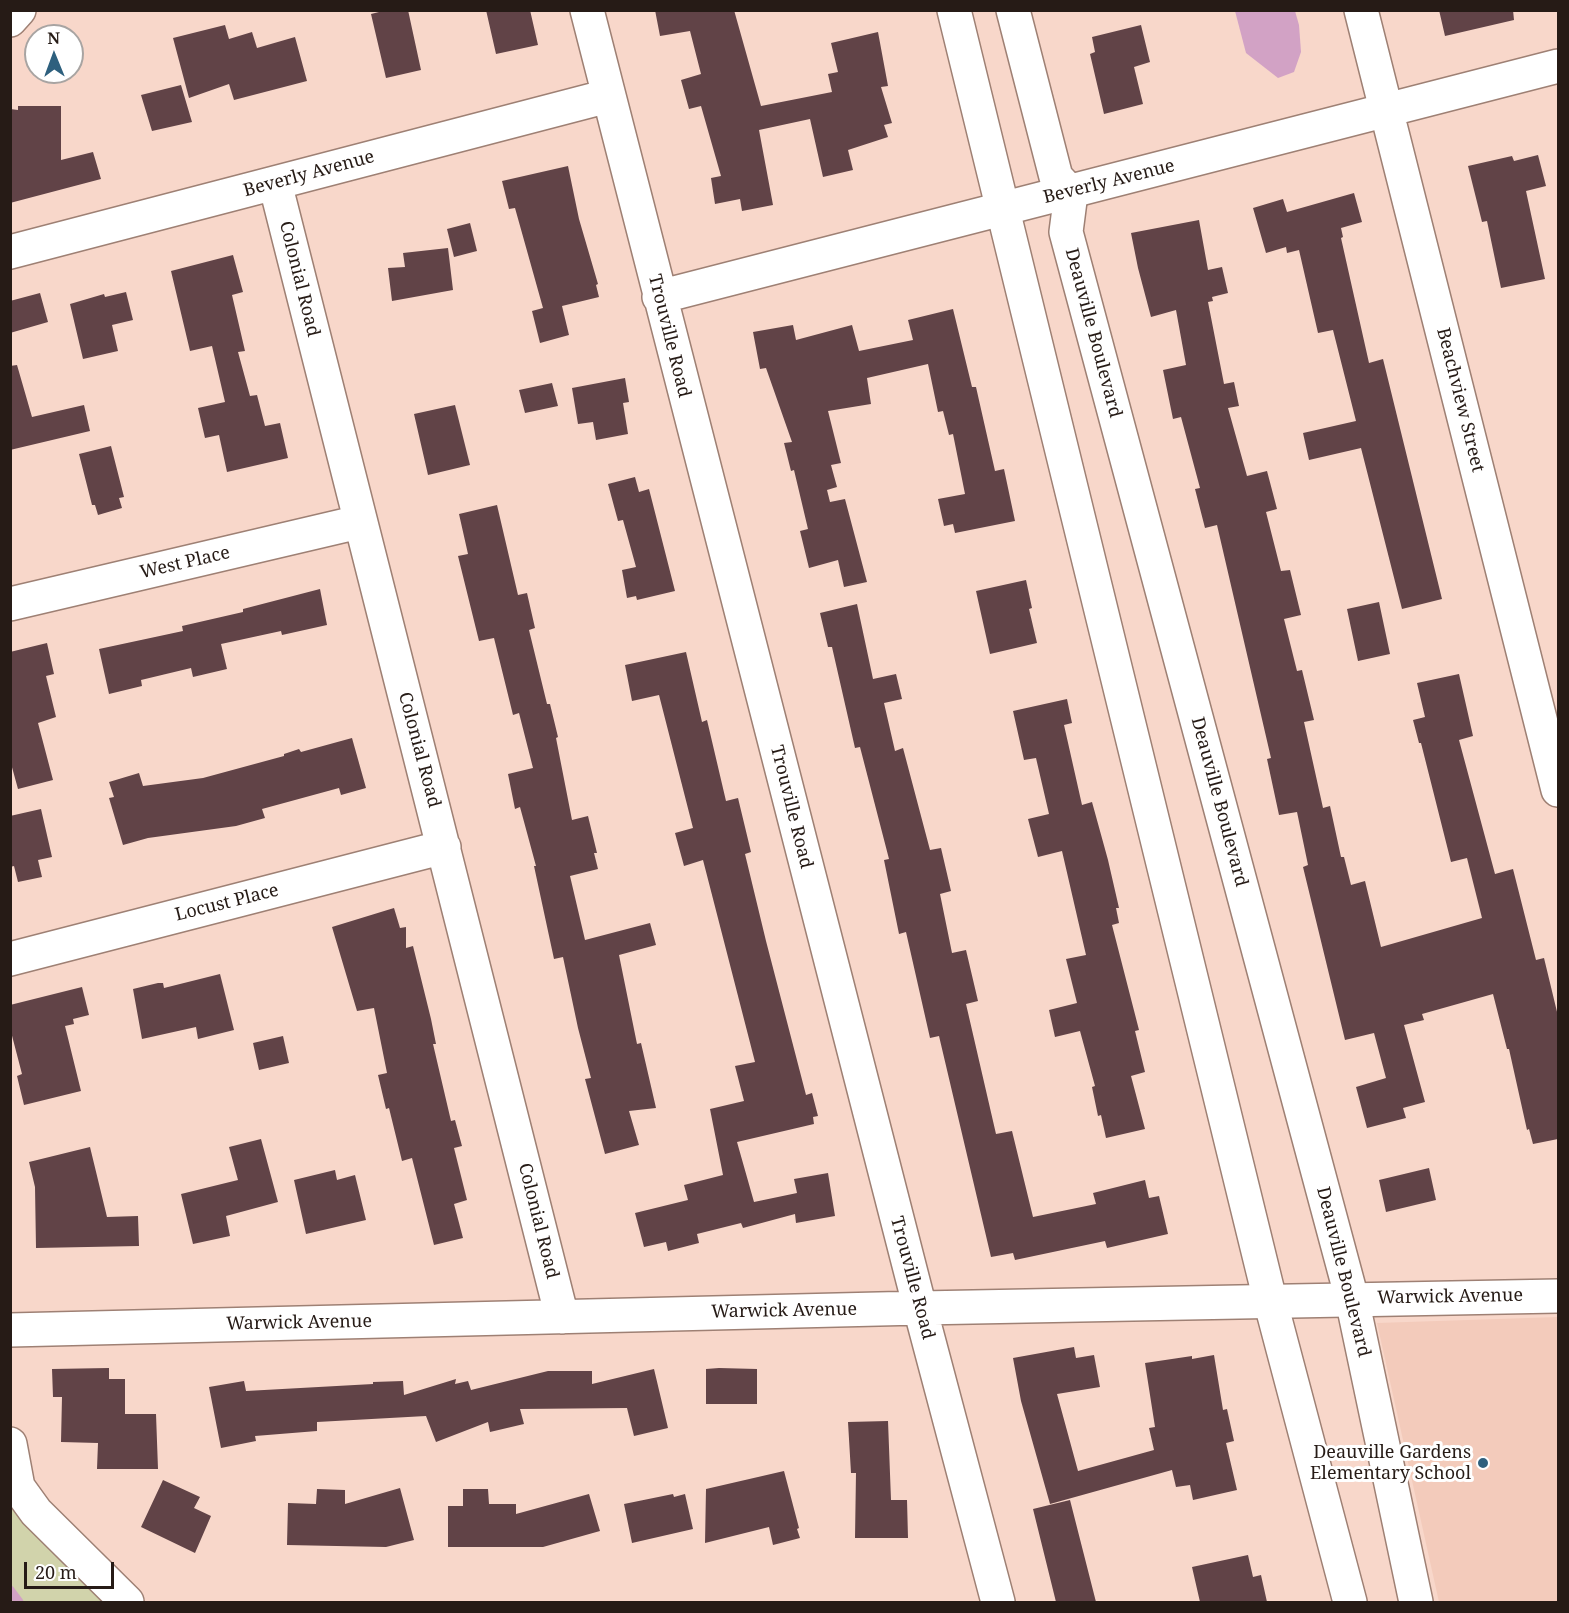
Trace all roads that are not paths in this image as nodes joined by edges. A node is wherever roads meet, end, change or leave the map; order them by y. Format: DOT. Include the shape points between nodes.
graph roads {
  1 [pos="19,10"];
  2 [pos="587,10"];
  3 [pos="954,10"];
  4 [pos="1012,10"];
  5 [pos="1361,10"];
  6 [pos="10,20"];
  7 [pos="1558,66"];
  8 [pos="608,96"];
  9 [pos="1386,110"];
  10 [pos="275,183"];
  11 [pos="1071,193"];
  12 [pos="1003,208"];
  13 [pos="10,252"];
  14 [pos="659,297"];
  15 [pos="359,522"];
  16 [pos="10,604"];
  17 [pos="1558,790"];
  18 [pos="444,847"];
  19 [pos="10,959"];
  20 [pos="1558,1296"];
  21 [pos="1352,1299"];
  22 [pos="1270,1300"];
  23 [pos="920,1308"];
  24 [pos="562,1317"];
  25 [pos="10,1330"];
  26 [pos="10,1444"];
  27 [pos="127,1602"];
  28 [pos="998,1602"];
  29 [pos="1350,1602"];
  30 [pos="1416,1602"];
  1 -- 6 [label="street"];
  2 -- 8 [label="street, Trouville Road"];
  3 -- 12 [label="street"];
  4 -- 11 [label="street" via="1056,177"];
  5 -- 9 [label="street, Beachview Street"];
  7 -- 9 [label="street, Beverly Avenue"];
  8 -- 10 [label="street, Beverly Avenue"];
  8 -- 14 [label="street, Trouville Road"];
  9 -- 11 [label="street, Beverly Avenue"];
  9 -- 17 [label="street, Beachview Street"];
  10 -- 13 [label="street, Beverly Avenue"];
  10 -- 15 [label="street, Colonial Road"];
  11 -- 12 [label="street, Beverly Avenue"];
  11 -- 21 [label="street, Deauville Boulevard" via="1066,232"];
  12 -- 14 [label="street, Beverly Avenue"];
  12 -- 22 [label="street"];
  14 -- 23 [label="street, Trouville Road"];
  15 -- 16 [label="street, West Place"];
  15 -- 18 [label="street, Colonial Road"];
  18 -- 19 [label="street, Locust Place"];
  18 -- 24 [label="street, Colonial Road"];
  20 -- 21 [label="street, Warwick Avenue"];
  21 -- 22 [label="street, Warwick Avenue"];
  21 -- 30 [label="street, Deauville Boulevard"];
  22 -- 23 [label="street, Warwick Avenue"];
  22 -- 29 [label="street"];
  23 -- 24 [label="street, Warwick Avenue"];
  23 -- 28 [label="street, Trouville Road"];
  24 -- 25 [label="street, Warwick Avenue"];
  26 -- 27 [label="street" via="18,1486 36,1512"];
}
